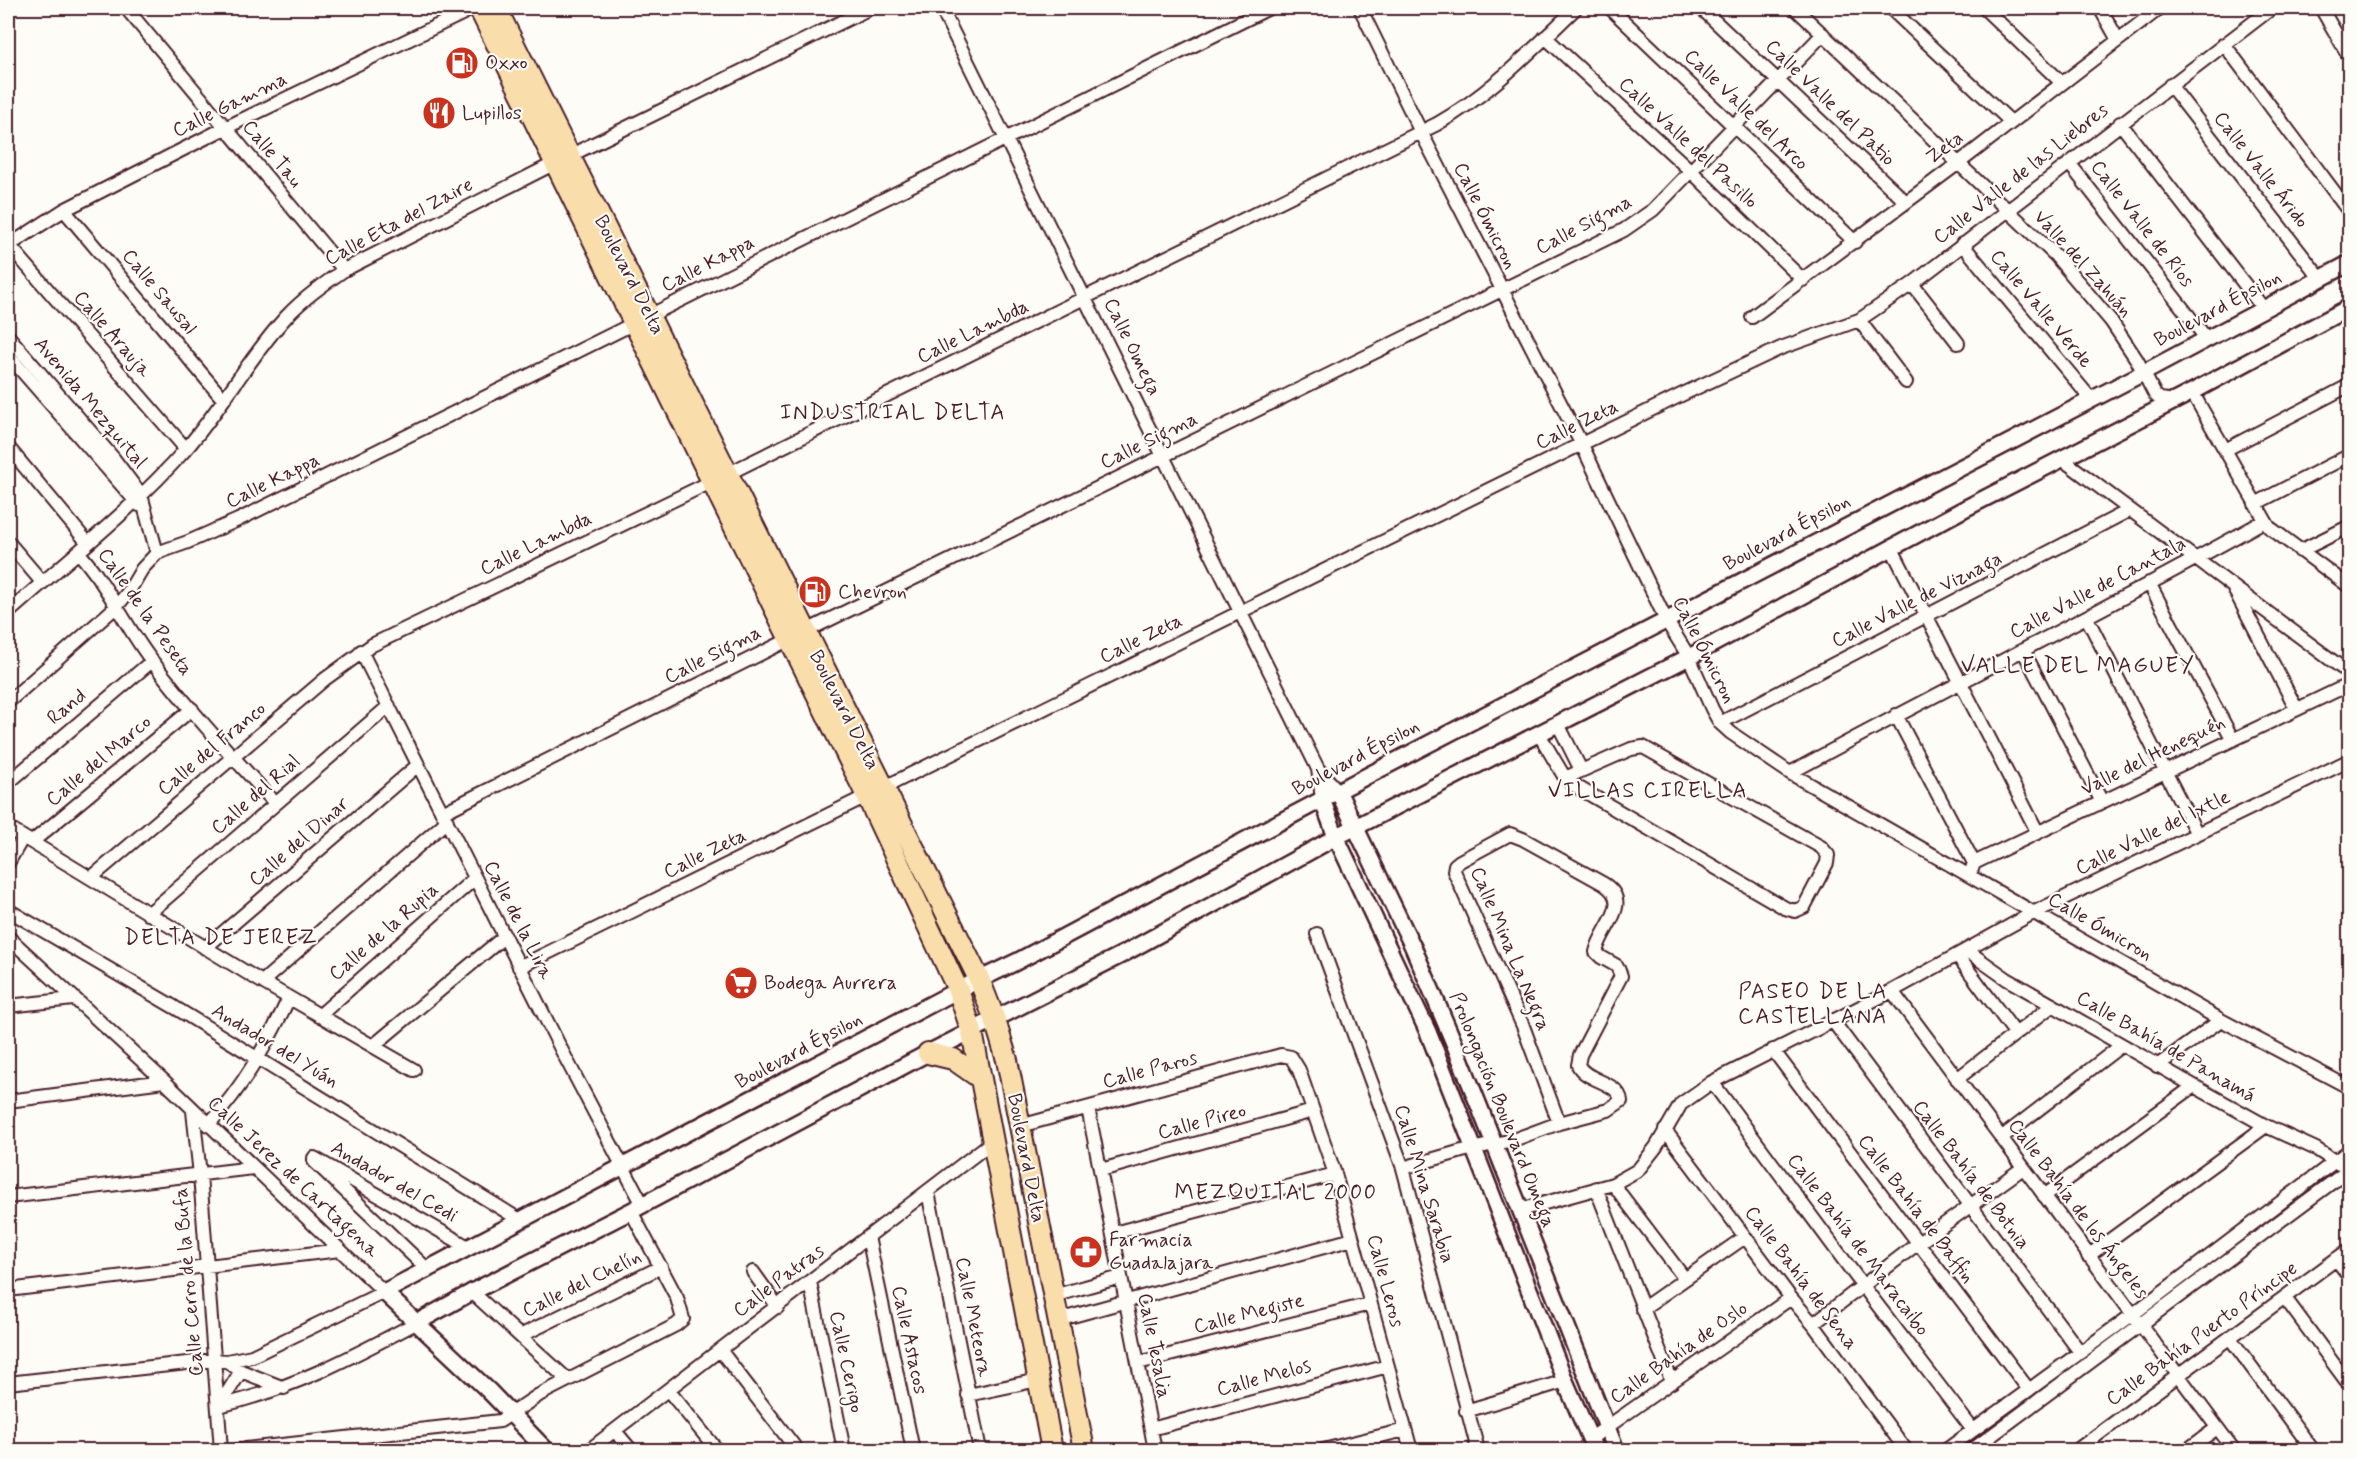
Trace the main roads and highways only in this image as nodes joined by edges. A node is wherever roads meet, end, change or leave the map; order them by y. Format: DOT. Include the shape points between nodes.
graph roads {
  1 [pos="476,8"];
  2 [pos="496,8"];
  3 [pos="562,159"];
  4 [pos="875,792"];
  5 [pos="928,1053"];
  6 [pos="981,1078"];
  7 [pos="1012,1233"];
  8 [pos="1059,1320"];
  9 [pos="1052,1450"];
  10 [pos="1084,1450"];
  1 -- 3 [label="main road, Boulevard Delta"];
  2 -- 3 [label="main road, Boulevard Delta"];
  3 -- 4 [label="main road, Boulevard Delta"];
  4 -- 6 [label="main road, Boulevard Delta" via="958,990"];
  4 -- 8 [label="main road, Boulevard Delta" via="979,980 995,1020 1007,1060"];
  5 -- 6 [label="main road" via="953,1059"];
  6 -- 7 [label="main road, Boulevard Delta"];
  7 -- 8 [label="main road" via="1025,1262 1039,1314"];
  7 -- 9 [label="main road, Boulevard Delta"];
  8 -- 10 [label="main road, Boulevard Delta"];
}
